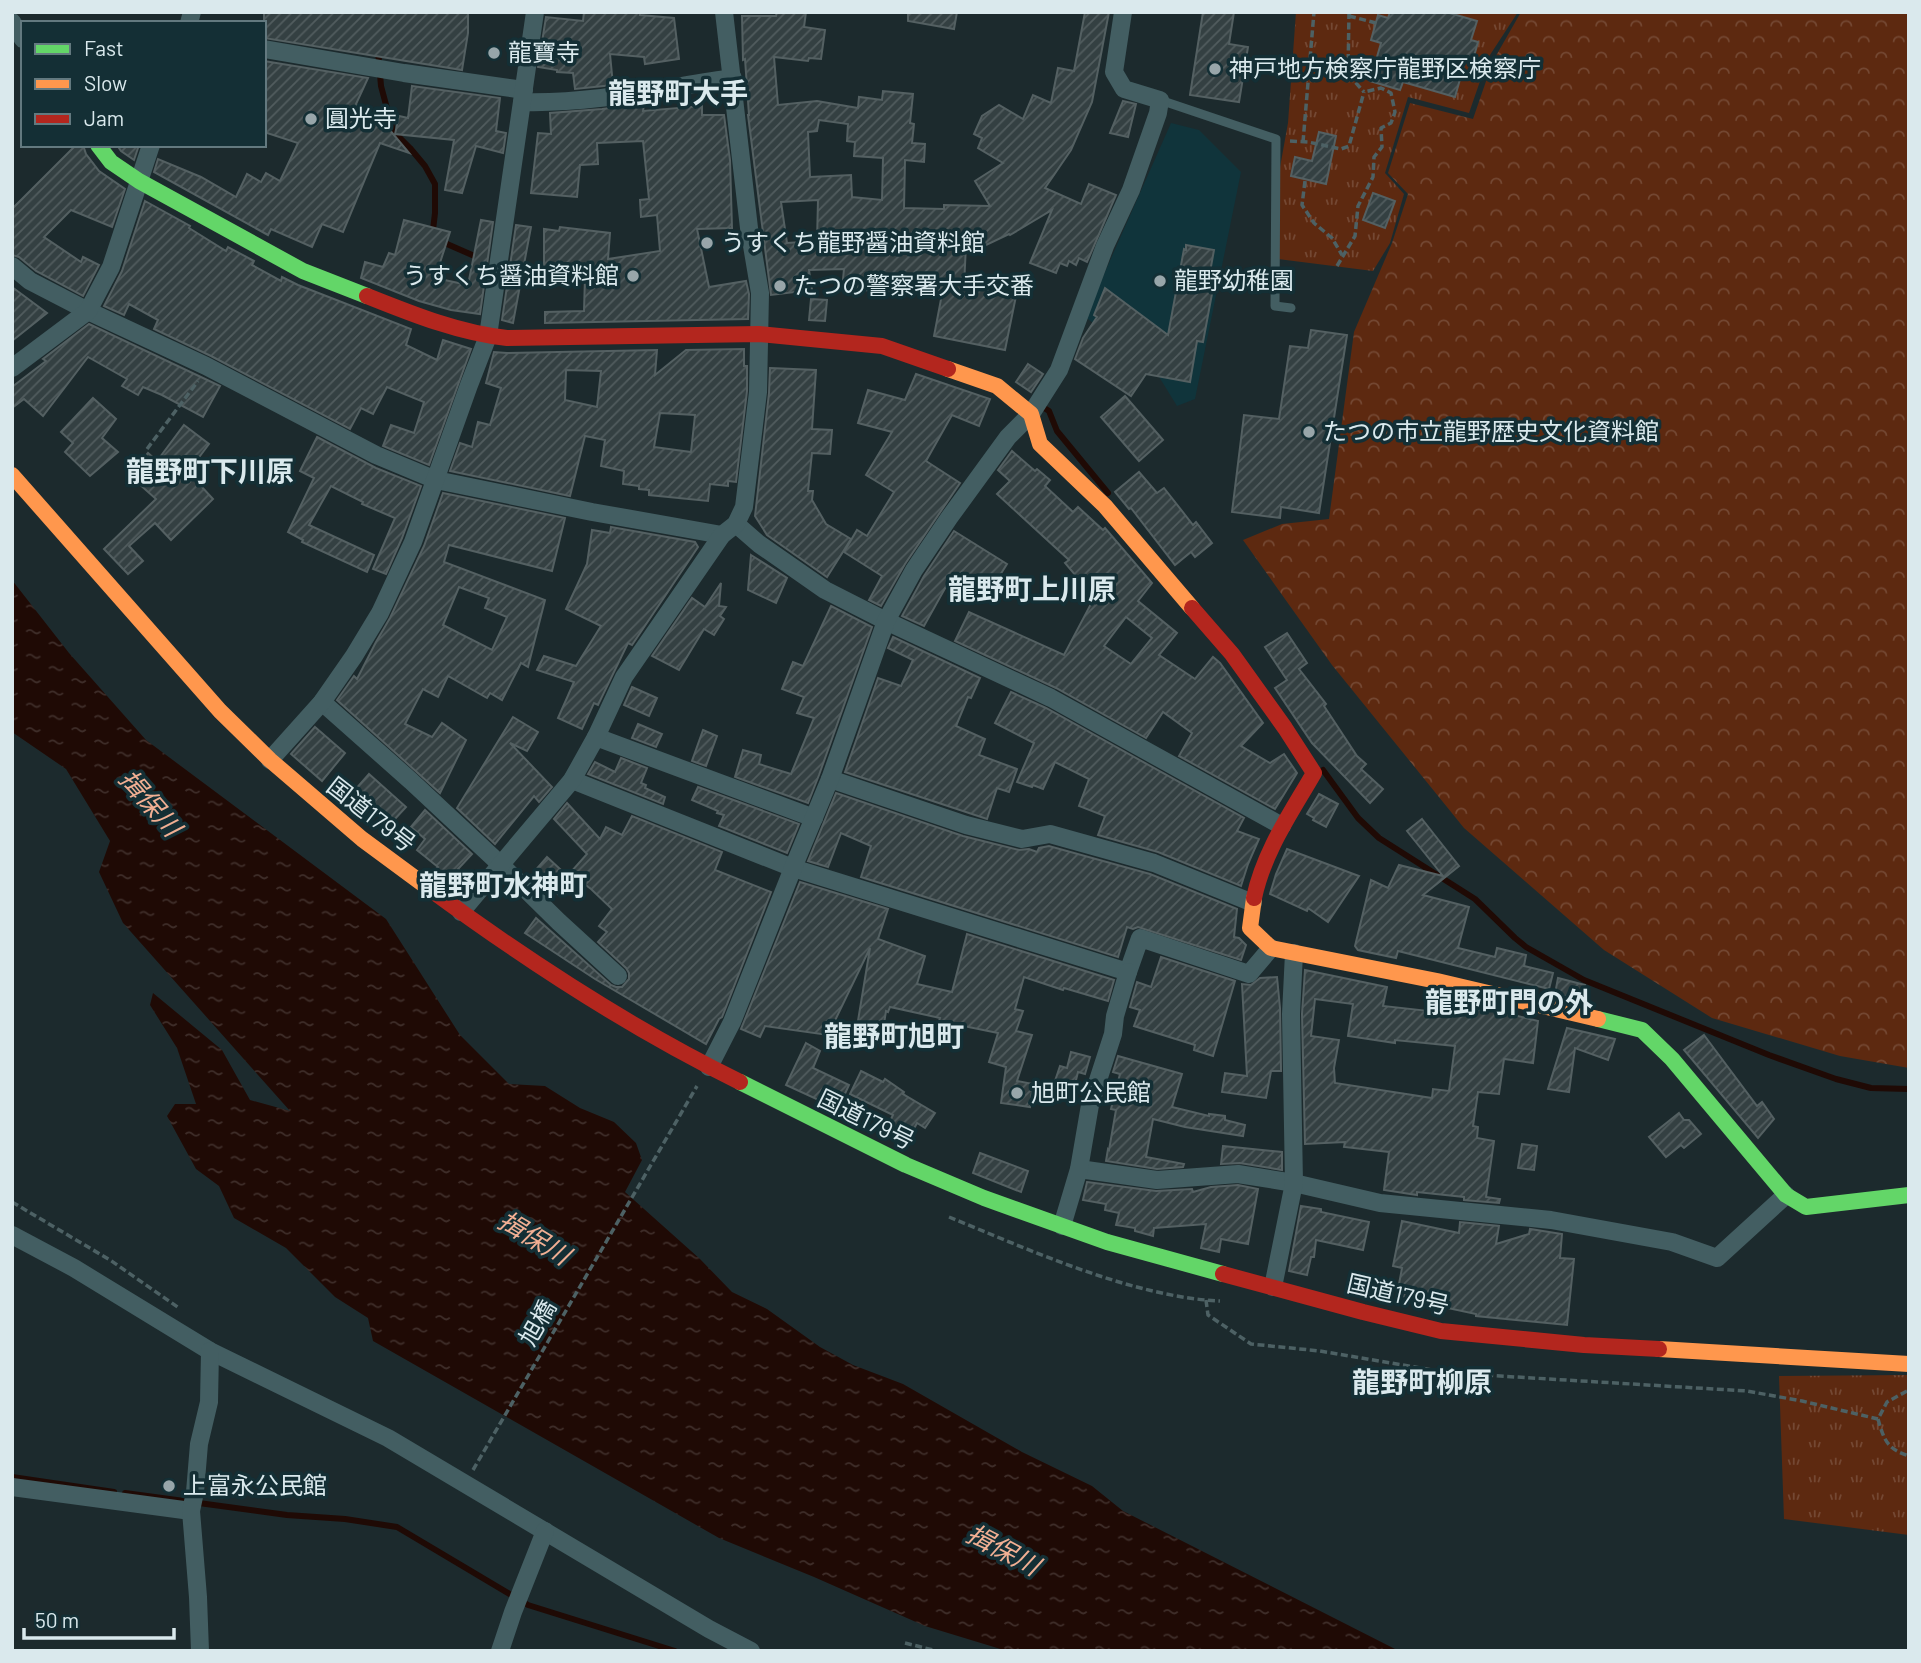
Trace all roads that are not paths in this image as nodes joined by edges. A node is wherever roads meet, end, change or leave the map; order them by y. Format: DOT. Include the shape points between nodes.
graph roads {
  1 [pos="535,12"];
  2 [pos="724,12"];
  3 [pos="1123,12"];
  4 [pos="266,49"];
  5 [pos="733,78"];
  6 [pos="523,96"];
  7 [pos="1160,100"];
  8 [pos="100,147"];
  9 [pos="150,147"];
  10 [pos="139,181"];
  11 [pos="12,266"];
  12 [pos="1291,308"];
  13 [pos="88,311"];
  14 [pos="759,328"];
  15 [pos="488,336"];
  16 [pos="12,368"];
  17 [pos="1031,414"];
  18 [pos="12,475"];
  19 [pos="436,480"];
  20 [pos="729,529"];
  21 [pos="886,621"];
  22 [pos="322,702"];
  23 [pos="596,737"];
  24 [pos="270,760"];
  25 [pos="830,779"];
  26 [pos="572,780"];
  27 [pos="814,818"];
  28 [pos="1282,825"];
  29 [pos="501,864"];
  30 [pos="793,868"];
  31 [pos="1253,903"];
  32 [pos="461,912"];
  33 [pos="1271,948"];
  34 [pos="1294,953"];
  35 [pos="1128,972"];
  36 [pos="618,976"];
  37 [pos="709,1067"];
  38 [pos="1079,1168"];
  39 [pos="1294,1182"];
  40 [pos="1786,1195"];
  41 [pos="1909,1195"];
  42 [pos="1062,1226"];
  43 [pos="12,1235"];
  44 [pos="1273,1287"];
  45 [pos="209,1351"];
  46 [pos="1909,1364"];
  47 [pos="12,1487"];
  48 [pos="191,1511"];
  49 [pos="545,1531"];
  50 [pos="200,1651"];
  51 [pos="500,1651"];
  52 [pos="751,1651"];
  1 -- 6 [label="street"];
  2 -- 5 [label="street"];
  3 -- 7 [label="street" via="1114,72 1124,89"];
  4 -- 6 [label="street"];
  5 -- 6 [label="street" via="552,103"];
  5 -- 14 [label="street" via="760,293"];
  6 -- 15 [label="street"];
  7 -- 12 [label="lane" via="1276,139 1275,306"];
  7 -- 17 [label="street" via="1131,190 1059,370"];
  8 -- 10 [label="main road" via="111,162"];
  9 -- 10 [label="street"];
  10 -- 13 [label="street" via="111,267"];
  10 -- 15 [label="main road" via="303,271 414,315"];
  11 -- 13 [label="street" via="30,281"];
  13 -- 16 [label="street"];
  13 -- 19 [label="street" via="206,366 376,455"];
  14 -- 15 [label="main road"];
  14 -- 17 [label="main road" via="882,345 997,386"];
  14 -- 20 [label="street" via="758,391 744,507"];
  15 -- 19 [label="street"];
  17 -- 21 [label="street" via="1008,437 949,518"];
  17 -- 28 [label="main road" via="1040,444 1105,506 1232,654 1314,774"];
  18 -- 24 [label="main road, 国道179号" via="220,711"];
  19 -- 20 [label="street" via="592,512"];
  19 -- 22 [label="street" via="380,613"];
  20 -- 21 [label="street" via="825,590"];
  20 -- 23 [label="street" via="624,677"];
  21 -- 25 [label="street"];
  21 -- 28 [label="street" via="1051,698"];
  22 -- 24 [label="street"];
  22 -- 29 [label="street"];
  23 -- 26 [label="street"];
  23 -- 27 [label="street"];
  24 -- 32 [label="main road, 国道179号" via="362,839"];
  25 -- 27 [label="street"];
  25 -- 31 [label="street" via="965,825 1022,839 1050,834 1154,863"];
  26 -- 29 [label="street"];
  26 -- 30 [label="street"];
  27 -- 30 [label="street"];
  28 -- 31 [label="main road"];
  29 -- 32 [label="street"];
  29 -- 36 [label="street"];
  30 -- 35 [label="street"];
  30 -- 37 [label="street" via="732,1022"];
  31 -- 33 [label="main road" via="1250,928"];
  32 -- 37 [label="main road, 国道179号" via="585,995"];
  33 -- 34 [label="main road"];
  33 -- 35 [label="street" via="1250,974 1140,938"];
  34 -- 39 [label="street"];
  34 -- 40 [label="main road" via="1437,981 1642,1030 1672,1059"];
  35 -- 38 [label="street" via="1090,1105"];
  37 -- 42 [label="main road, 国道179号" via="906,1165"];
  38 -- 39 [label="street" via="1157,1180 1238,1174"];
  38 -- 42 [label="street"];
  39 -- 40 [label="street" via="1380,1203 1551,1220 1672,1242 1717,1258"];
  39 -- 44 [label="street"];
  40 -- 41 [label="main road" via="1806,1207"];
  42 -- 44 [label="main road, 国道179号"];
  43 -- 45 [label="street"];
  44 -- 46 [label="main road, 国道179号" via="1440,1331 1584,1345"];
  45 -- 48 [label="street" via="209,1402"];
  45 -- 49 [label="street" via="388,1438"];
  47 -- 48 [label="street"];
  48 -- 50 [label="street"];
  49 -- 51 [label="street"];
  49 -- 52 [label="street"];
}
